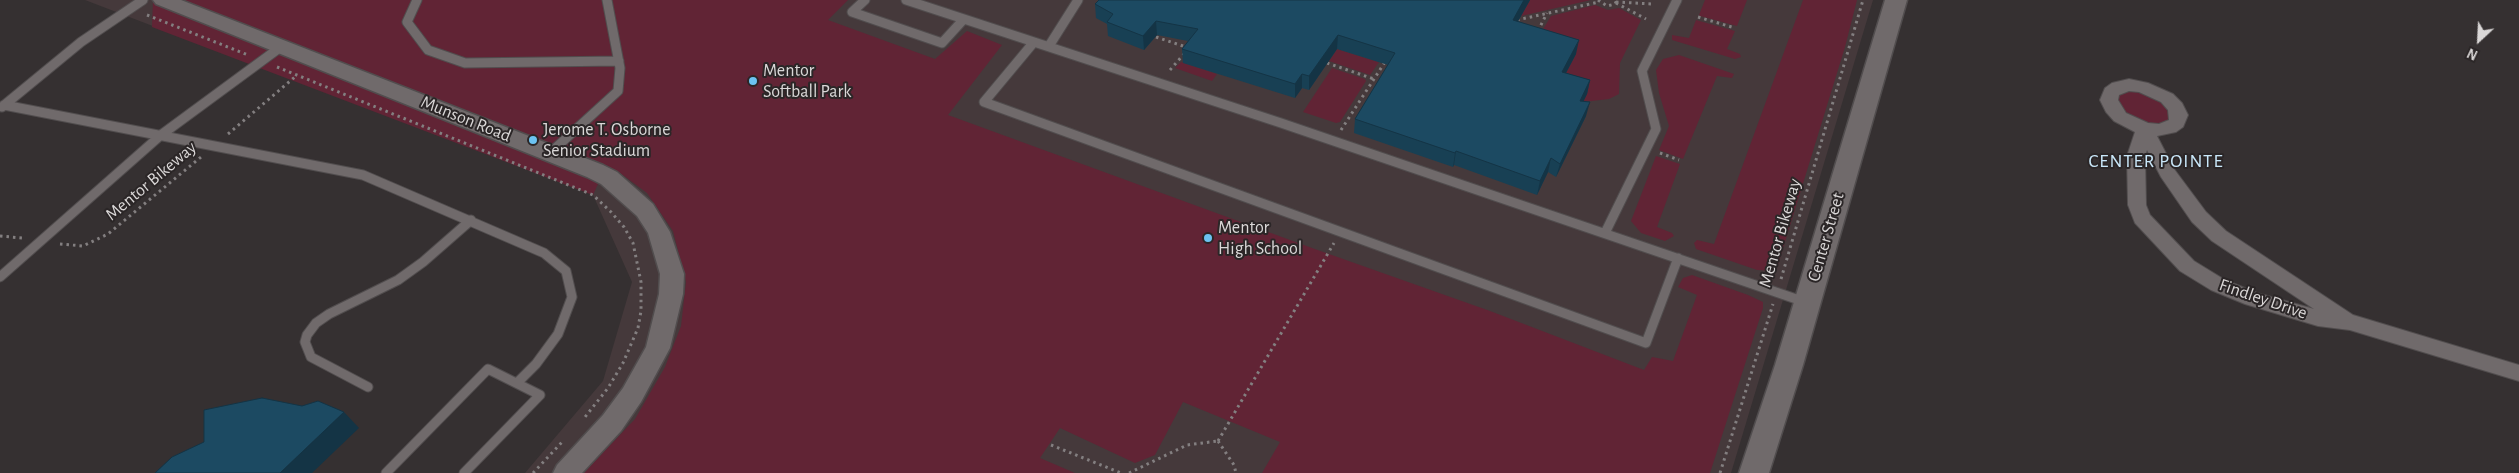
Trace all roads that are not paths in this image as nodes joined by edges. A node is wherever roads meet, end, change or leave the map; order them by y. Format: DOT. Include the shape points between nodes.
graph roads {
  1 [pos="143,0"];
  2 [pos="164,0"];
  3 [pos="418,0"];
  4 [pos="607,0"];
  5 [pos="865,0"];
  6 [pos="906,0"];
  7 [pos="1078,0"];
  8 [pos="1676,0"];
  9 [pos="1896,0"];
  10 [pos="963,20"];
  11 [pos="1034,42"];
  12 [pos="282,46"];
  13 [pos="1049,46"];
  14 [pos="619,61"];
  15 [pos="2,107"];
  16 [pos="161,136"];
  17 [pos="550,153"];
  18 [pos="471,220"];
  19 [pos="1605,233"];
  20 [pos="1678,258"];
  21 [pos="0,277"];
  22 [pos="1807,302"];
  23 [pos="2350,322"];
  24 [pos="2519,373"];
  25 [pos="517,383"];
  26 [pos="368,387"];
  27 [pos="386,473"];
  28 [pos="464,473"];
  29 [pos="566,473"];
  30 [pos="1754,473"];
  1 -- 15 [label="lane" via="81,42"];
  2 -- 12 [label="street, Munson Road"];
  3 -- 14 [label="lane" via="408,22 428,50 465,63"];
  4 -- 14 [label="lane"];
  5 -- 10 [label="lane" via="852,12 942,43"];
  6 -- 10 [label="lane"];
  7 -- 13 [label="lane"];
  8 -- 19 [label="lane" via="1642,71 1656,129"];
  9 -- 22 [label="main road, Center Street"];
  10 -- 11 [label="lane"];
  11 -- 13 [label="lane"];
  11 -- 20 [label="lane" via="984,102 1646,343"];
  12 -- 16 [label="lane"];
  12 -- 17 [label="street, Munson Road"];
  13 -- 19 [label="lane"];
  14 -- 17 [label="lane" via="618,91"];
  15 -- 16 [label="lane"];
  16 -- 18 [label="lane" via="363,175"];
  16 -- 21 [label="lane"];
  17 -- 29 [label="street, Munson Road" via="609,178 645,210 659,232 672,274 664,325 649,368 612,423"];
  18 -- 25 [label="lane" via="544,253 566,271 572,297 558,334"];
  18 -- 26 [label="lane" via="398,280 329,314 307,335 305,342 311,357"];
  19 -- 20 [label="lane"];
  20 -- 22 [label="lane"];
  22 -- 30 [label="main road, Center Street"];
  23 -- 23 [label="street, Findley Drive" via="2318,318 2252,299 2218,285 2187,266 2142,218 2137,205 2136,156 2145,129 2181,194 2212,230"];
  23 -- 24 [label="street, Findley Drive"];
  25 -- 27 [label="lane" via="488,369"];
  25 -- 28 [label="lane" via="540,395"];
}
